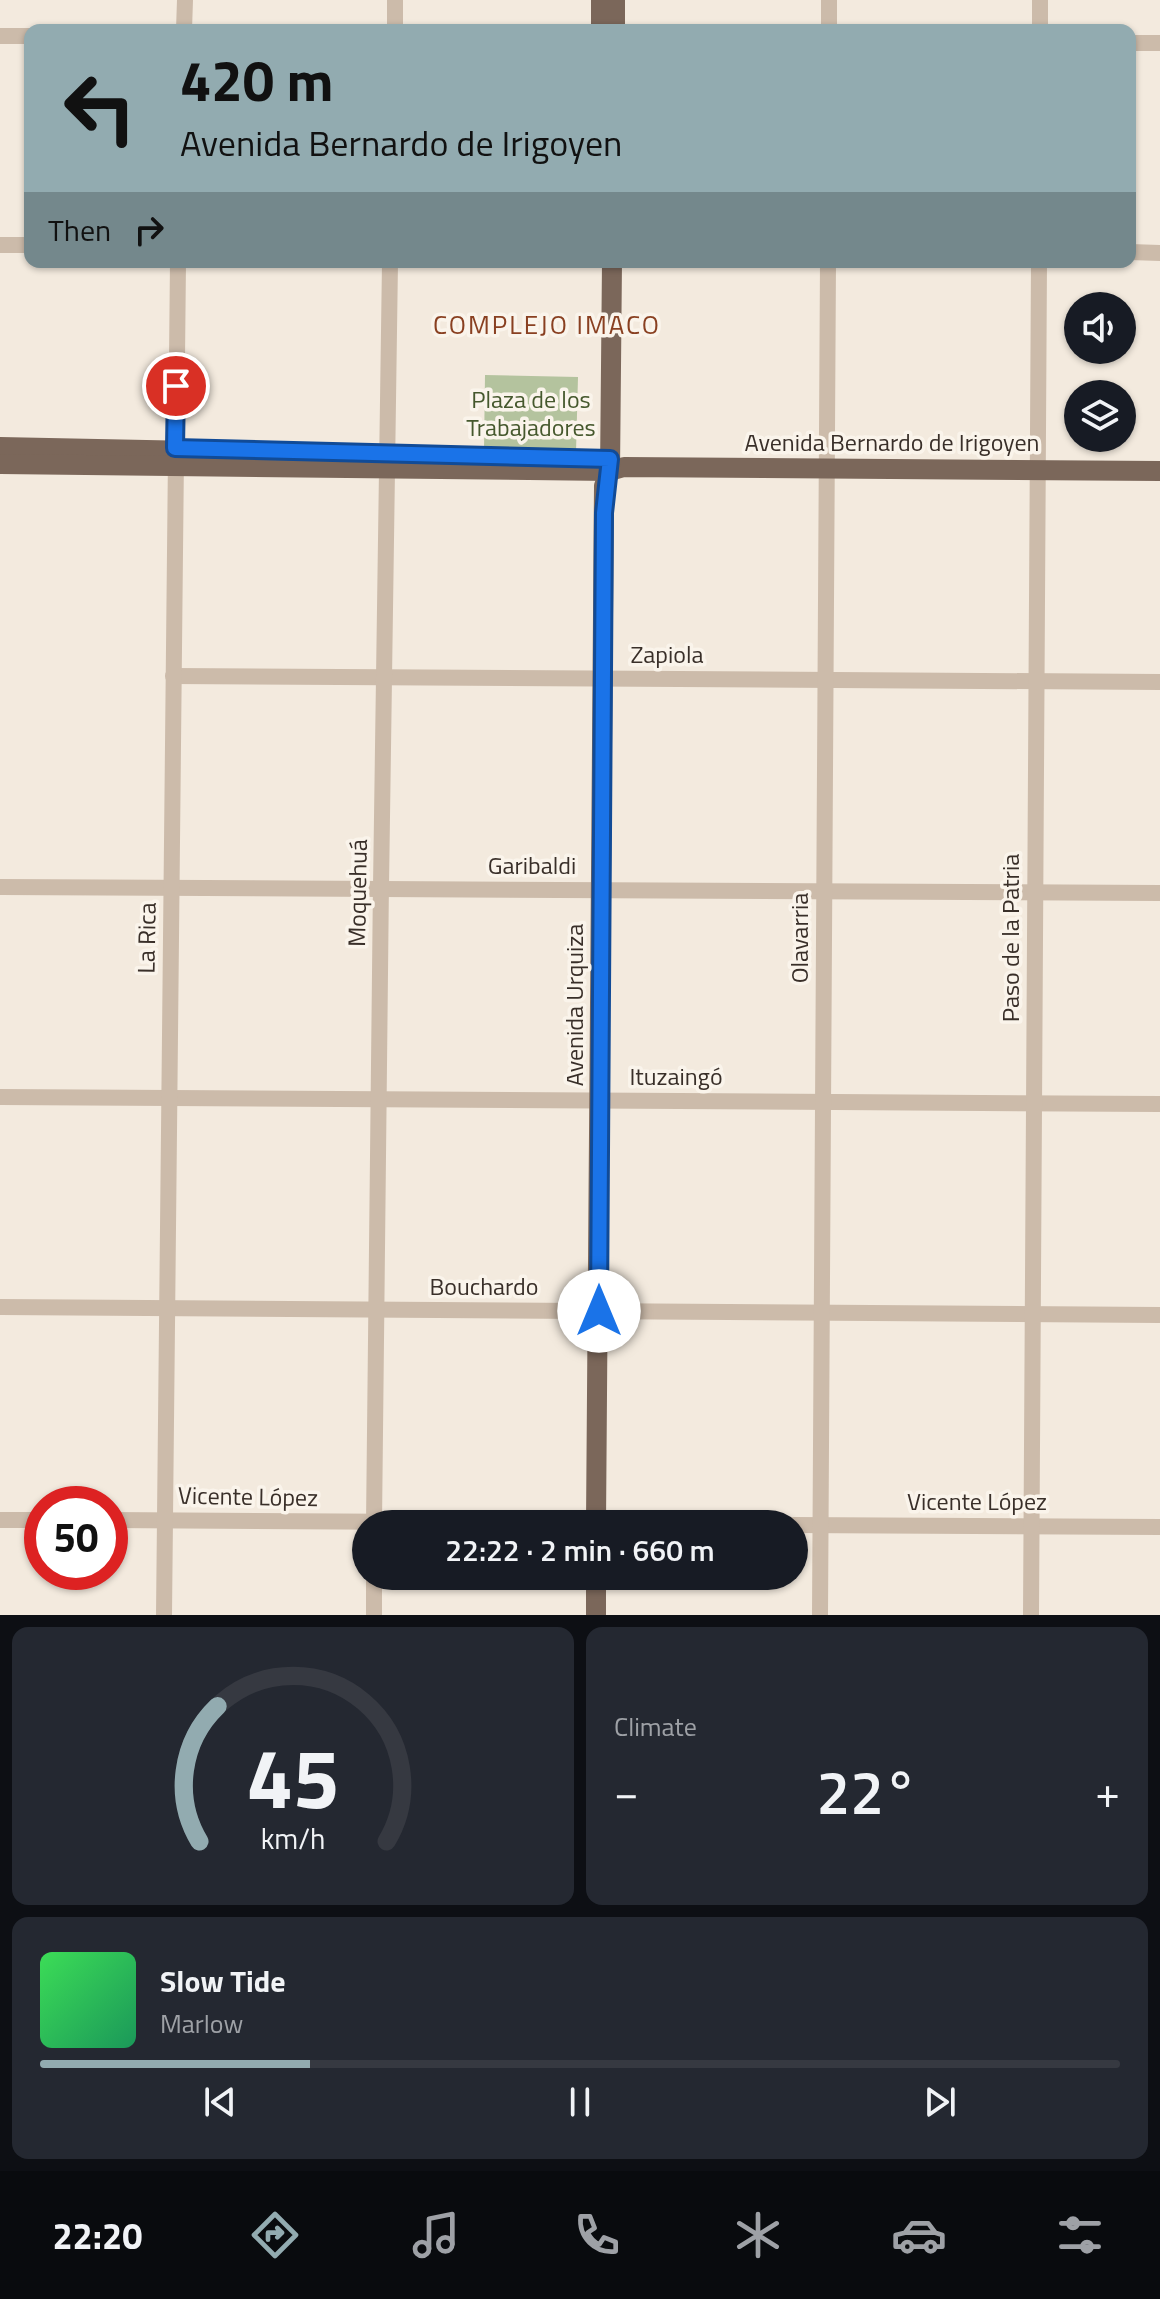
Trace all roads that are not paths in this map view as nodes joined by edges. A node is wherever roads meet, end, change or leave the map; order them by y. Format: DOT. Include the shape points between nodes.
graph roads {
  1 [pos="185,0"];
  2 [pos="395,0"];
  3 [pos="601,0"];
  4 [pos="615,0"];
  5 [pos="829,0"];
  6 [pos="1040,0"];
  7 [pos="184,24"];
  8 [pos="395,24"];
  9 [pos="601,24"];
  10 [pos="615,24"];
  11 [pos="829,24"];
  12 [pos="1040,24"];
  13 [pos="0,36"];
  14 [pos="24,36"];
  15 [pos="1136,43"];
  16 [pos="1160,43"];
  17 [pos="0,245"];
  18 [pos="24,245"];
  19 [pos="1136,252"];
  20 [pos="1160,253"];
  21 [pos="178,268"];
  22 [pos="390,268"];
  23 [pos="600,268"];
  24 [pos="612,268"];
  25 [pos="828,268"];
  26 [pos="1039,268"];
  27 [pos="0,447"];
  28 [pos="175,457"];
  29 [pos="386,462"];
  30 [pos="0,464"];
  31 [pos="826,468"];
  32 [pos="607,469"];
  33 [pos="1037,470"];
  34 [pos="1160,471"];
  35 [pos="173,676"];
  36 [pos="385,679"];
  37 [pos="602,679"];
  38 [pos="825,680"];
  39 [pos="1036,681"];
  40 [pos="1160,682"];
  41 [pos="0,887"];
  42 [pos="172,887"];
  43 [pos="383,888"];
  44 [pos="602,890"];
  45 [pos="824,891"];
  46 [pos="1035,892"];
  47 [pos="1160,893"];
  48 [pos="0,1097"];
  49 [pos="170,1098"];
  50 [pos="376,1099"];
  51 [pos="600,1101"];
  52 [pos="823,1102"];
  53 [pos="1034,1104"];
  54 [pos="1160,1104"];
  55 [pos="0,1307"];
  56 [pos="168,1309"];
  57 [pos="378,1311"];
  58 [pos="599,1311"];
  59 [pos="822,1313"];
  60 [pos="1032,1315"];
  61 [pos="1160,1315"];
  62 [pos="374,1510"];
  63 [pos="596,1510"];
  64 [pos="0,1520"];
  65 [pos="24,1520"];
  66 [pos="128,1520"];
  67 [pos="165,1520"];
  68 [pos="352,1523"];
  69 [pos="808,1525"];
  70 [pos="820,1525"];
  71 [pos="1031,1526"];
  72 [pos="1160,1527"];
  73 [pos="374,1590"];
  74 [pos="596,1590"];
  75 [pos="164,1615"];
  76 [pos="374,1615"];
  77 [pos="596,1615"];
  78 [pos="820,1615"];
  79 [pos="1031,1615"];
  1 -- 7 [label="street"];
  2 -- 8 [label="street"];
  3 -- 9 [label="main road"];
  4 -- 10 [label="main road"];
  5 -- 11 [label="street"];
  6 -- 12 [label="street"];
  13 -- 14 [label="street"];
  15 -- 16 [label="street"];
  17 -- 18 [label="street"];
  19 -- 20 [label="street"];
  21 -- 28 [label="street, La Rica"];
  22 -- 29 [label="street, Moquehuá"];
  23 -- 32 [label="main road, Avenida Urquiza"];
  24 -- 32 [label="main road, Avenida Urquiza"];
  25 -- 31 [label="street, Olavarria"];
  26 -- 33 [label="street, Paso de la Patria"];
  27 -- 28 [label="main road, Avenida Bernardo de Irigoyen"];
  28 -- 29 [label="main road, Avenida Bernardo de Irigoyen"];
  28 -- 30 [label="main road, Avenida Bernardo de Irigoyen"];
  28 -- 35 [label="street, La Rica"];
  29 -- 32 [label="main road, Avenida Bernardo de Irigoyen"];
  29 -- 36 [label="street, Moquehuá"];
  31 -- 32 [label="main road, Avenida Bernardo de Irigoyen"];
  31 -- 33 [label="main road, Avenida Bernardo de Irigoyen"];
  31 -- 38 [label="street, Olavarria"];
  32 -- 37 [label="main road, Avenida Urquiza"];
  33 -- 34 [label="main road, Avenida Bernardo de Irigoyen"];
  33 -- 39 [label="street, Paso de la Patria"];
  35 -- 36 [label="street, Zapiola"];
  35 -- 42 [label="street, La Rica"];
  36 -- 37 [label="street, Zapiola"];
  36 -- 43 [label="street, Moquehuá"];
  37 -- 38 [label="street, Zapiola"];
  37 -- 44 [label="main road, Avenida Urquiza"];
  38 -- 39 [label="street, Zapiola"];
  38 -- 45 [label="street, Olavarria"];
  39 -- 40 [label="street, Zapiola"];
  39 -- 46 [label="street, Paso de la Patria"];
  41 -- 42 [label="street, Garibaldi"];
  42 -- 43 [label="street, Garibaldi"];
  42 -- 49 [label="street, La Rica"];
  43 -- 44 [label="street, Garibaldi"];
  43 -- 50 [label="street, Moquehuá"];
  44 -- 45 [label="street, Garibaldi"];
  44 -- 51 [label="main road, Avenida Urquiza"];
  45 -- 46 [label="street, Garibaldi"];
  45 -- 52 [label="street, Olavarria"];
  46 -- 47 [label="street, Garibaldi"];
  46 -- 53 [label="street, Paso de la Patria"];
  48 -- 49 [label="street, Ituzaingó"];
  49 -- 50 [label="street, Ituzaingó"];
  49 -- 56 [label="street, La Rica"];
  50 -- 51 [label="street, Ituzaingó"];
  50 -- 57 [label="street, Moquehuá"];
  51 -- 52 [label="street, Ituzaingó"];
  51 -- 58 [label="main road, Avenida Urquiza"];
  52 -- 53 [label="street, Ituzaingó"];
  52 -- 59 [label="street, Olavarria"];
  53 -- 54 [label="street, Ituzaingó"];
  53 -- 60 [label="street, Paso de la Patria"];
  55 -- 56 [label="street, Bouchardo"];
  56 -- 57 [label="street, Bouchardo"];
  56 -- 67 [label="street, La Rica"];
  57 -- 58 [label="street, Bouchardo"];
  57 -- 62 [label="street, Moquehuá"];
  58 -- 59 [label="street, Bouchardo"];
  58 -- 63 [label="main road, Avenida Urquiza"];
  59 -- 60 [label="street, Bouchardo"];
  59 -- 70 [label="street, Olavarria"];
  60 -- 61 [label="street, Bouchardo"];
  60 -- 71 [label="street, Paso de la Patria"];
  64 -- 65 [label="street"];
  66 -- 67 [label="street, Vicente López"];
  67 -- 68 [label="street, Vicente López"];
  67 -- 75 [label="street, La Rica"];
  69 -- 70 [label="street, Vicente López"];
  70 -- 71 [label="street, Vicente López"];
  70 -- 78 [label="street, Olavarria"];
  71 -- 72 [label="street, Vicente López"];
  71 -- 79 [label="street, Paso de la Patria"];
  73 -- 76 [label="street"];
  74 -- 77 [label="main road"];
}
